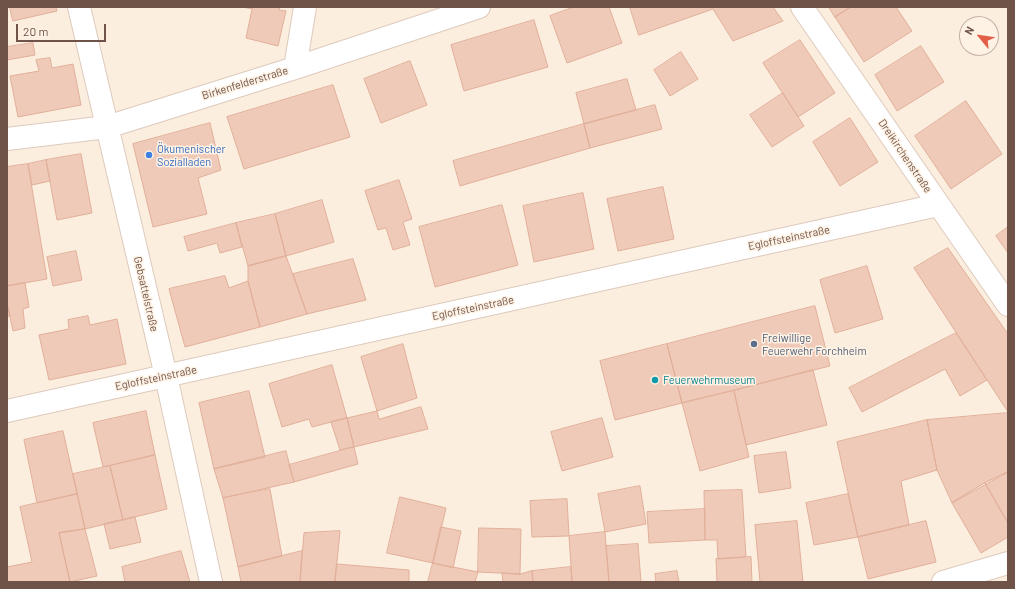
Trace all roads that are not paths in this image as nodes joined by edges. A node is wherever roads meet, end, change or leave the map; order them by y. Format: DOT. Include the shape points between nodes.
graph roads {
  1 [pos="79,7"];
  2 [pos="305,7"];
  3 [pos="479,7"];
  4 [pos="802,7"];
  5 [pos="295,68"];
  6 [pos="107,126"];
  7 [pos="7,139"];
  8 [pos="938,205"];
  9 [pos="1008,305"];
  10 [pos="166,376"];
  11 [pos="7,411"];
  12 [pos="1008,563"];
  13 [pos="1008,567"];
  14 [pos="211,582"];
  15 [pos="943,582"];
  16 [pos="1000,582"];
  1 -- 6 [label="street, Gebsattelstraße"];
  2 -- 5 [label="street"];
  3 -- 5 [label="street, Birkenfelderstraße"];
  4 -- 8 [label="street, Dreikirchenstraße"];
  5 -- 6 [label="street, Birkenfelderstraße"];
  6 -- 7 [label="street, Birkenfelderstraße"];
  6 -- 10 [label="street, Gebsattelstraße"];
  8 -- 9 [label="street, Dreikirchenstraße"];
  8 -- 10 [label="street, Egloffsteinstraße"];
  10 -- 11 [label="street, Egloffsteinstraße"];
  10 -- 14 [label="street, Gebsattelstraße"];
  12 -- 15 [label="street"];
  13 -- 16 [label="street"];
}
